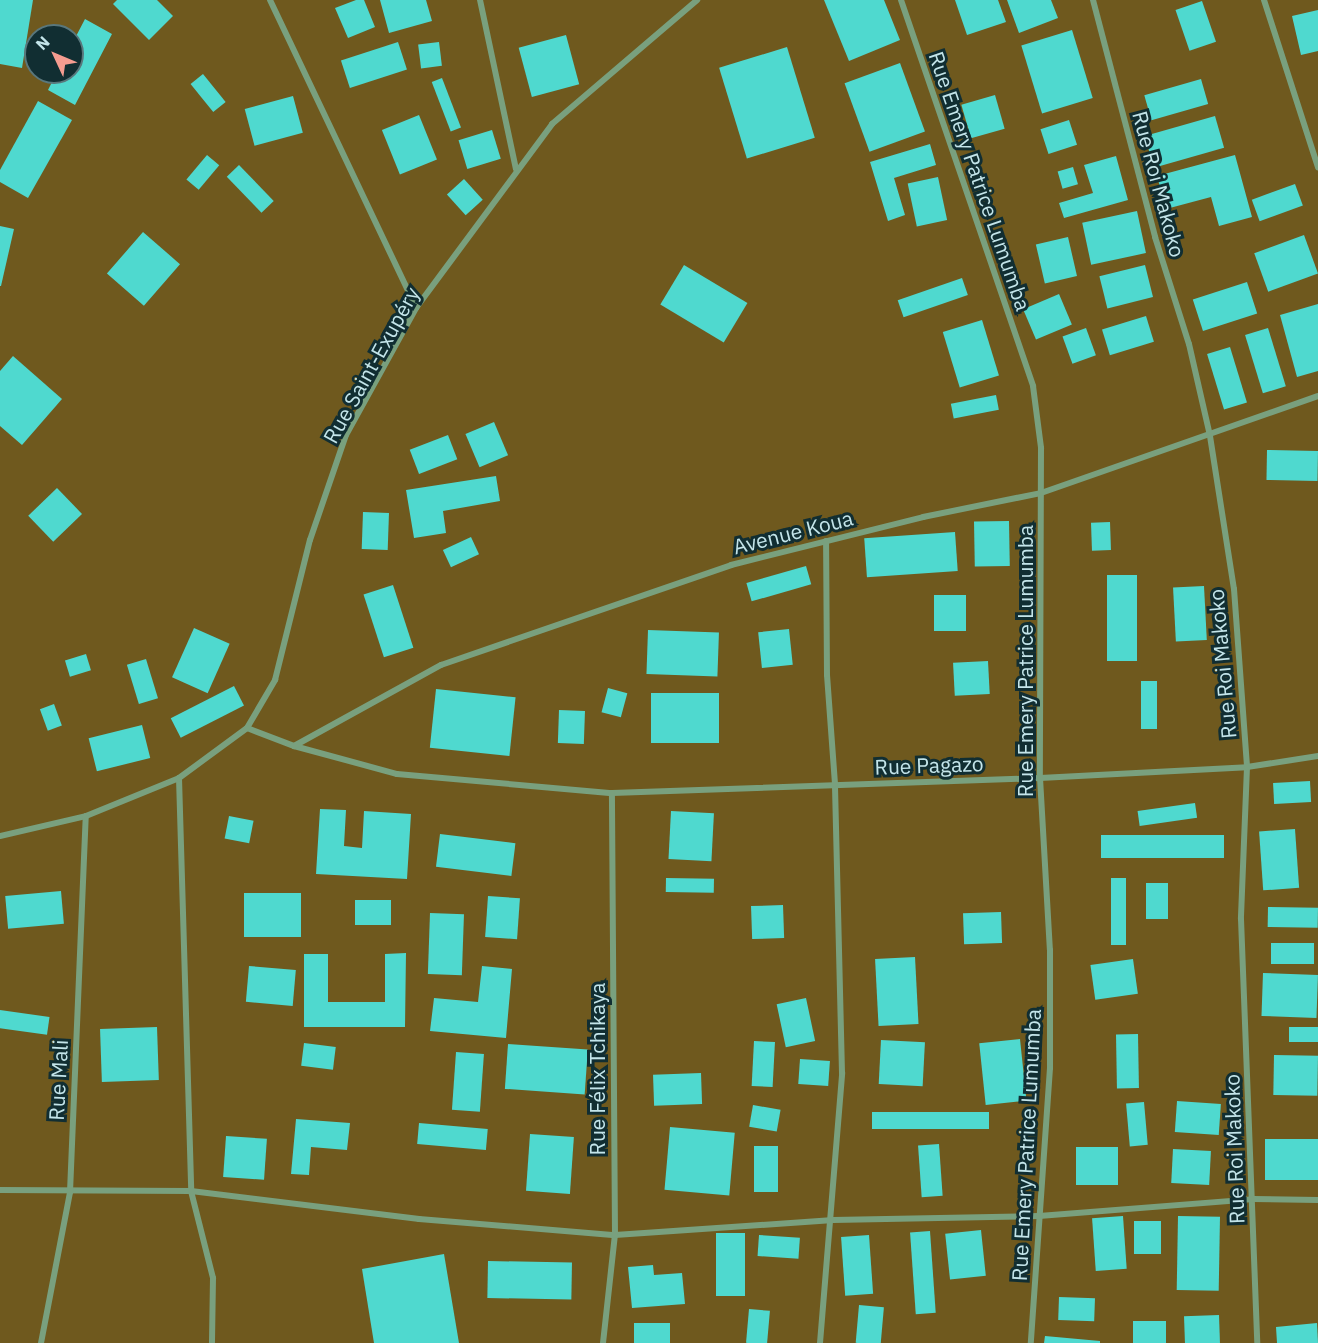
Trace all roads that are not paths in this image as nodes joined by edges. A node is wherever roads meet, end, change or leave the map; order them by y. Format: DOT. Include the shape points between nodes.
graph roads {
  1 [pos="270,0"];
  2 [pos="480,0"];
  3 [pos="697,0"];
  4 [pos="901,0"];
  5 [pos="1093,0"];
  6 [pos="1264,0"];
  7 [pos="1318,167"];
  8 [pos="516,169"];
  9 [pos="417,308"];
  10 [pos="1318,396"];
  11 [pos="1210,436"];
  12 [pos="1041,493"];
  13 [pos="826,540"];
  14 [pos="248,728"];
  15 [pos="294,746"];
  16 [pos="1318,756"];
  17 [pos="1247,767"];
  18 [pos="179,778"];
  19 [pos="1040,778"];
  20 [pos="835,784"];
  21 [pos="612,793"];
  22 [pos="86,816"];
  23 [pos="0,836"];
  24 [pos="0,1190"];
  25 [pos="191,1191"];
  26 [pos="69,1192"];
  27 [pos="1253,1199"];
  28 [pos="1318,1200"];
  29 [pos="1039,1216"];
  30 [pos="833,1220"];
  31 [pos="615,1235"];
  32 [pos="41,1343"];
  33 [pos="212,1343"];
  34 [pos="603,1343"];
  35 [pos="820,1343"];
  36 [pos="1031,1343"];
  37 [pos="1257,1343"];
  1 -- 9 [label="street"];
  2 -- 8 [label="street"];
  3 -- 8 [label="street, Rue Saint-Exupéry" via="552,124"];
  4 -- 12 [label="street, Rue Emery Patrice Lumumba" via="1033,386 1041,448"];
  5 -- 11 [label="street, Rue Roi Makoko" via="1155,237 1189,344"];
  6 -- 7 [label="street"];
  8 -- 9 [label="street, Rue Saint-Exupéry"];
  9 -- 14 [label="street, Rue Saint-Exupéry" via="346,435 310,540 275,680"];
  10 -- 11 [label="street, Avenue Koua"];
  11 -- 12 [label="street, Avenue Koua"];
  11 -- 17 [label="street, Rue Roi Makoko" via="1234,589"];
  12 -- 13 [label="street, Avenue Koua"];
  12 -- 19 [label="street, Rue Emery Patrice Lumumba"];
  13 -- 15 [label="street, Avenue Koua" via="730,565 441,665"];
  13 -- 20 [label="street" via="827,675"];
  14 -- 15 [label="street, Rue Pagazo"];
  14 -- 18 [label="street"];
  15 -- 21 [label="street, Rue Pagazo" via="397,774"];
  16 -- 17 [label="street, Rue Pagazo"];
  17 -- 19 [label="street, Rue Pagazo"];
  17 -- 27 [label="street, Rue Roi Makoko" via="1241,919"];
  18 -- 22 [label="street"];
  18 -- 25 [label="street"];
  19 -- 20 [label="street, Rue Pagazo"];
  19 -- 29 [label="street, Rue Emery Patrice Lumumba" via="1050,950 1050,1068"];
  20 -- 21 [label="street, Rue Pagazo"];
  20 -- 30 [label="street" via="842,1073"];
  21 -- 31 [label="street, Rue Félix Tchikaya"];
  22 -- 23 [label="street"];
  22 -- 26 [label="street, Rue Mali"];
  24 -- 26 [label="street"];
  25 -- 26 [label="street"];
  25 -- 31 [label="street" via="419,1219"];
  25 -- 33 [label="street" via="213,1278"];
  26 -- 32 [label="street, Rue Mali"];
  27 -- 28 [label="street"];
  27 -- 29 [label="street"];
  27 -- 37 [label="street, Rue Roi Makoko"];
  29 -- 30 [label="street"];
  29 -- 36 [label="street, Rue Emery Patrice Lumumba"];
  30 -- 31 [label="street"];
  30 -- 35 [label="street"];
  31 -- 34 [label="street, Rue Félix Tchikaya"];
}
